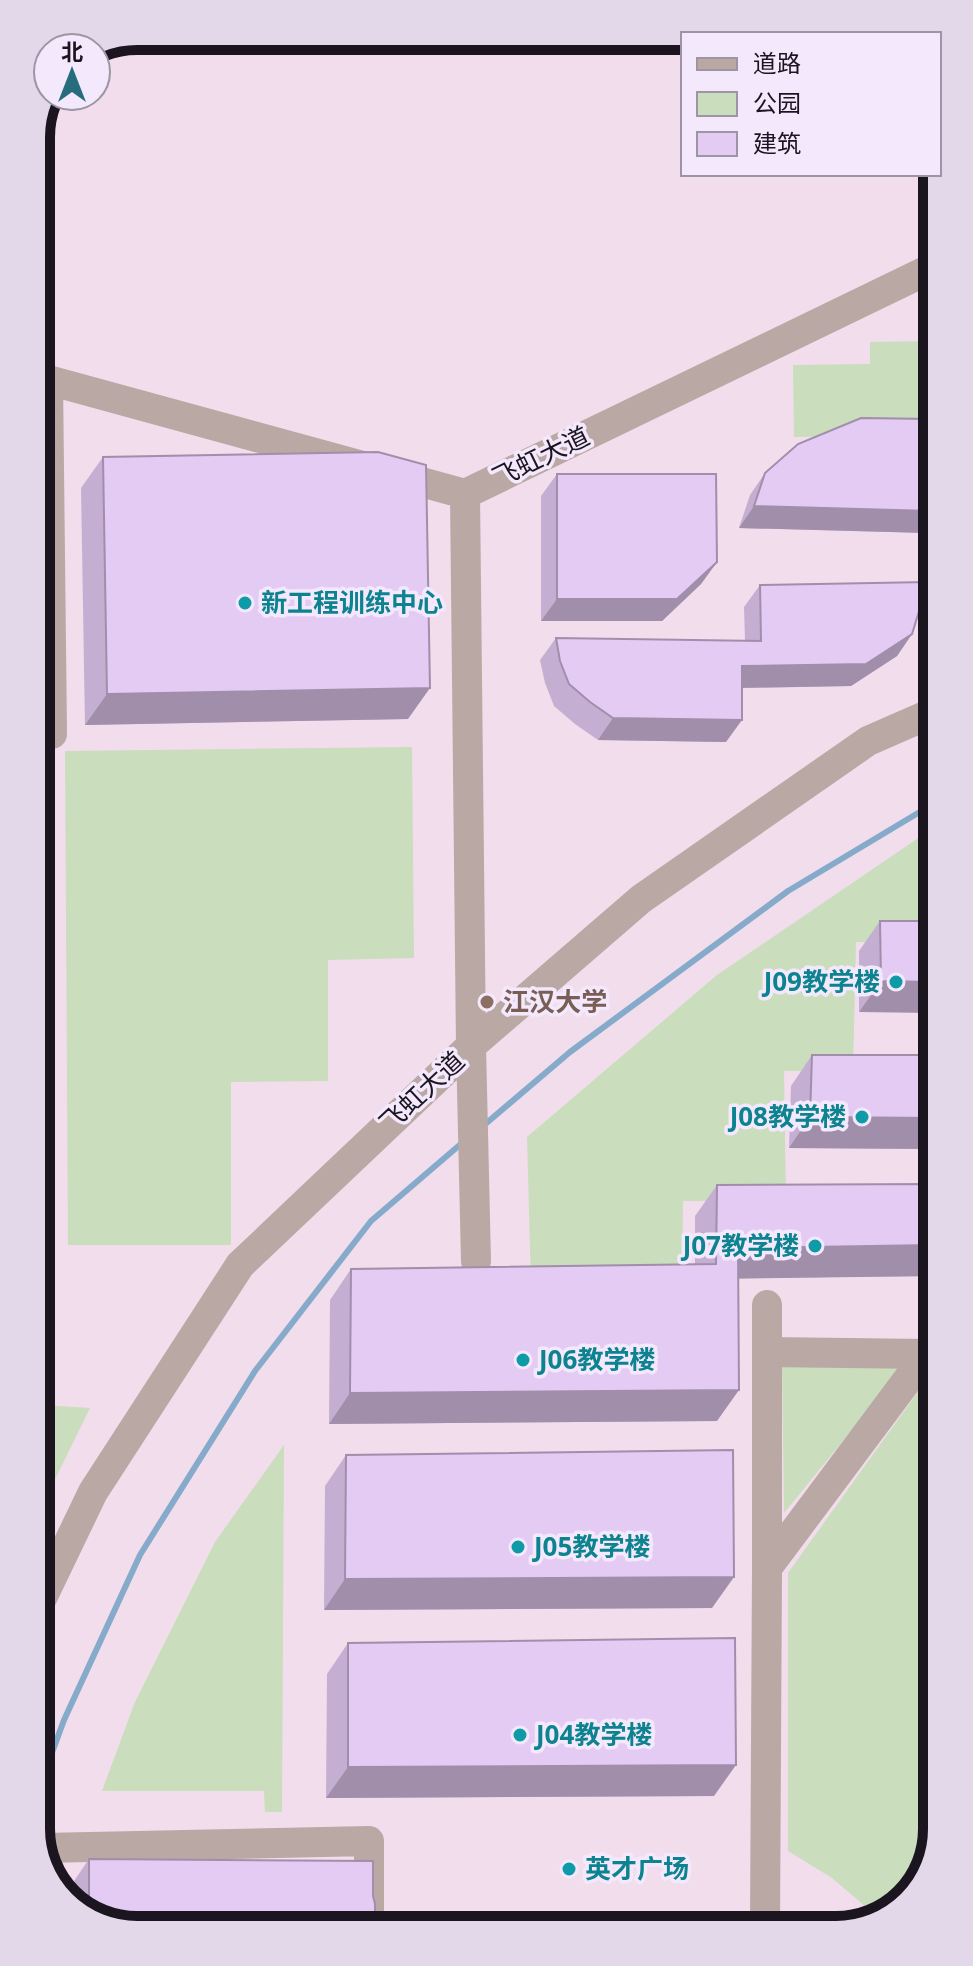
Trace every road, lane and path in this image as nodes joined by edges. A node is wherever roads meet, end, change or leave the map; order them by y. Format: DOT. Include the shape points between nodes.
graph roads {
  1 [pos="923,272"];
  2 [pos="50,381"];
  3 [pos="465,494"];
  4 [pos="50,655"];
  5 [pos="923,717"];
  6 [pos="50,734"];
  7 [pos="471,1046"];
  8 [pos="476,1261"];
  9 [pos="767,1305"];
  10 [pos="923,1349"];
  11 [pos="767,1352"];
  12 [pos="923,1358"];
  13 [pos="767,1568"];
  14 [pos="50,1581"];
  15 [pos="53,1848"];
  16 [pos="369,1916"];
  17 [pos="765,1916"];
  1 -- 3 [label="lane, 飞虹大道"];
  2 -- 3 [label="lane, 飞虹大道"];
  3 -- 7 [label="lane"];
  4 -- 6 [label="lane"];
  5 -- 7 [label="lane, 飞虹大道" via="868,741 641,899"];
  7 -- 8 [label="lane"];
  7 -- 14 [label="lane, 飞虹大道" via="240,1265 93,1492"];
  9 -- 11 [label="lane"];
  10 -- 11 [label="lane"];
  11 -- 13 [label="lane"];
  12 -- 13 [label="lane"];
  13 -- 17 [label="lane"];
  15 -- 16 [label="lane" via="369,1841"];
}
